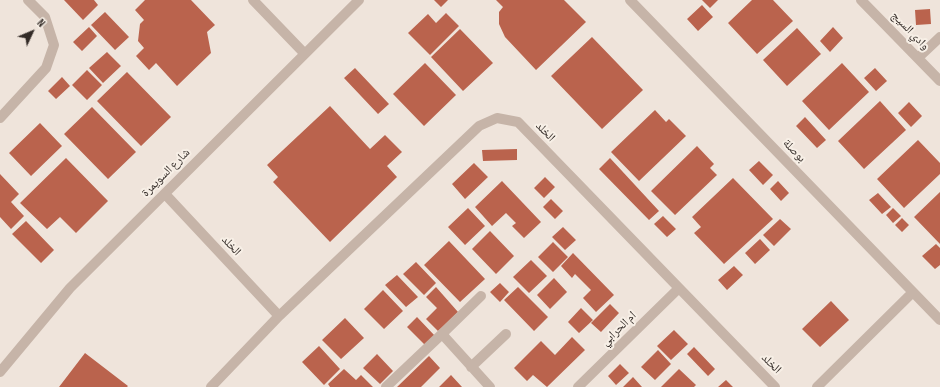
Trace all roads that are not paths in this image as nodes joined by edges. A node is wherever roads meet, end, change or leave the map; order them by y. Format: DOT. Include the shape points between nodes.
graph roads {
  1 [pos="28,0"];
  2 [pos="253,0"];
  3 [pos="359,0"];
  4 [pos="630,0"];
  5 [pos="861,0"];
  6 [pos="940,37"];
  7 [pos="304,53"];
  8 [pos="918,58"];
  9 [pos="940,81"];
  10 [pos="0,118"];
  11 [pos="165,194"];
  12 [pos="678,289"];
  13 [pos="913,292"];
  14 [pos="481,296"];
  15 [pos="279,316"];
  16 [pos="940,320"];
  17 [pos="442,334"];
  18 [pos="506,334"];
  19 [pos="471,366"];
  20 [pos="0,372"];
  21 [pos="211,387"];
  22 [pos="386,387"];
  23 [pos="490,387"];
  24 [pos="578,387"];
  25 [pos="775,387"];
  26 [pos="817,387"];
  1 -- 10 [label="street" via="45,17 54,45 46,68"];
  2 -- 7 [label="street"];
  3 -- 7 [label="street, شارع السويمرة"];
  4 -- 13 [label="street, بوصلة"];
  5 -- 8 [label="street, وادي السيج"];
  6 -- 8 [label="street"];
  7 -- 11 [label="street, شارع السويمرة"];
  8 -- 9 [label="street, وادي السيج"];
  11 -- 15 [label="street, الخلد"];
  11 -- 20 [label="street, شارع السويمرة" via="70,288"];
  12 -- 15 [label="street, الخلد" via="518,122 497,118 479,126"];
  12 -- 24 [label="street, ام الحرابي"];
  12 -- 25 [label="street, الخلد"];
  13 -- 16 [label="street, بوصلة"];
  13 -- 26 [label="street"];
  14 -- 17 [label="street"];
  15 -- 21 [label="street, الخلد"];
  17 -- 19 [label="street"];
  17 -- 22 [label="street"];
  18 -- 19 [label="street"];
  19 -- 23 [label="street"];
}
